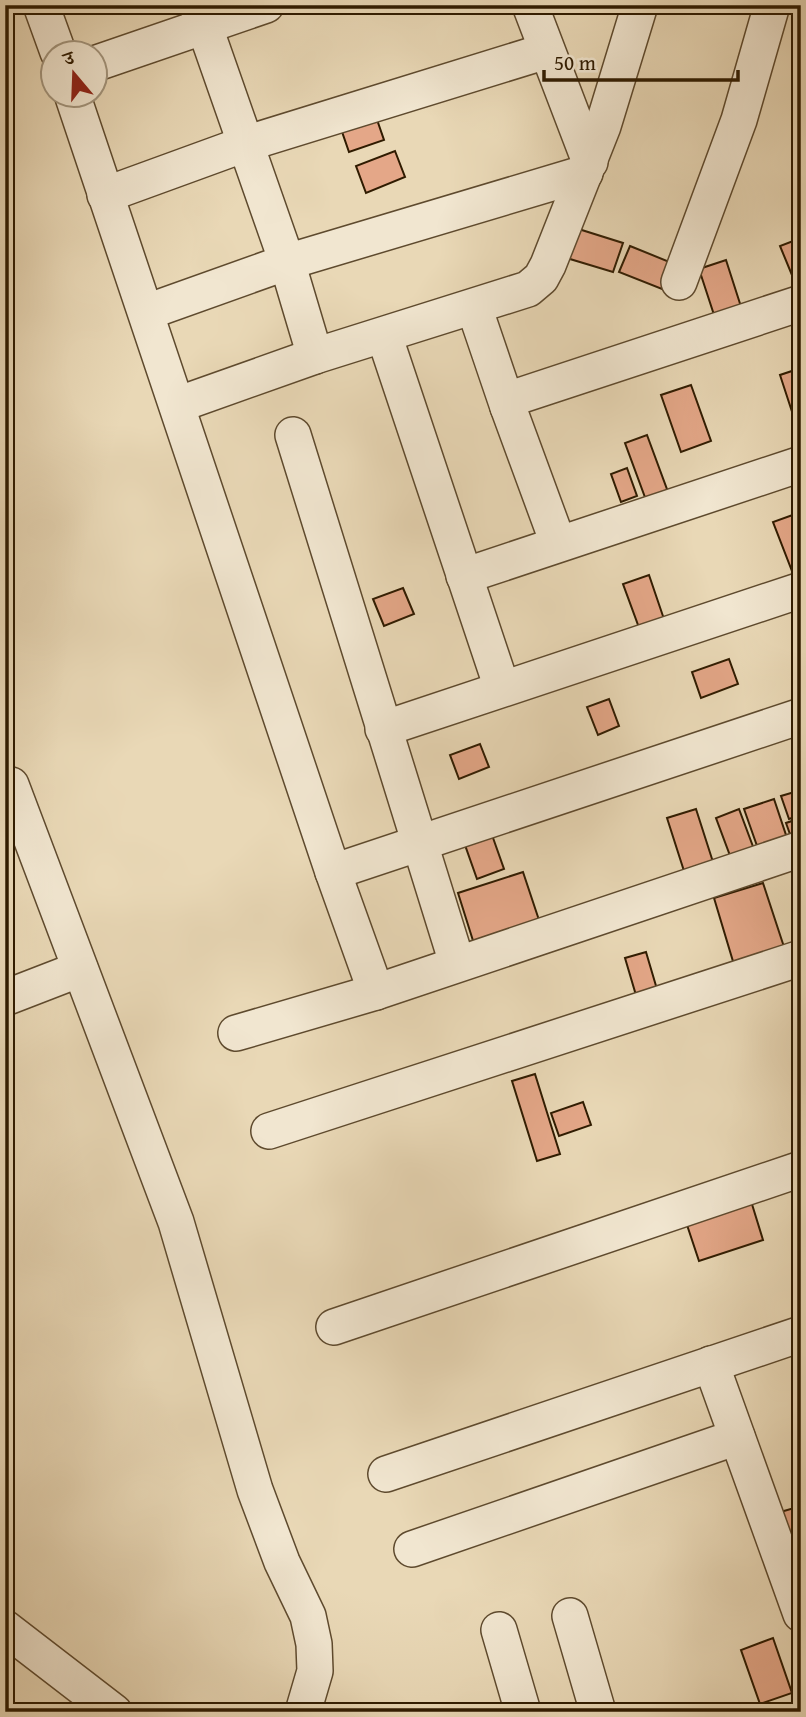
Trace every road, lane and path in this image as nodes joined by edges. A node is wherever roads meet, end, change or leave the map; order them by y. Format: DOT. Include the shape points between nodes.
graph roads {
  1 [pos="41,5"];
  2 [pos="266,5"];
  3 [pos="530,5"];
  4 [pos="640,5"];
  5 [pos="801,13"];
  6 [pos="769,14"];
  7 [pos="201,15"];
  8 [pos="53,38"];
  9 [pos="546,51"];
  10 [pos="108,58"];
  11 [pos="77,108"];
  12 [pos="246,144"];
  13 [pos="587,167"];
  14 [pos="105,195"];
  15 [pos="287,262"];
  16 [pos="679,282"];
  17 [pos="801,303"];
  18 [pos="474,307"];
  19 [pos="147,312"];
  20 [pos="384,335"];
  21 [pos="314,356"];
  22 [pos="177,405"];
  23 [pos="508,407"];
  24 [pos="293,435"];
  25 [pos="801,464"];
  26 [pos="558,543"];
  27 [pos="464,576"];
  28 [pos="801,590"];
  29 [pos="502,688"];
  30 [pos="801,716"];
  31 [pos="383,729"];
  32 [pos="11,785"];
  33 [pos="17,830"];
  34 [pos="420,842"];
  35 [pos="801,849"];
  36 [pos="333,872"];
  37 [pos="801,958"];
  38 [pos="457,963"];
  39 [pos="80,969"];
  40 [pos="376,992"];
  41 [pos="5,998"];
  42 [pos="236,1033"];
  43 [pos="269,1131"];
  44 [pos="801,1169"];
  45 [pos="334,1327"];
  46 [pos="801,1334"];
  47 [pos="710,1364"];
  48 [pos="737,1437"];
  49 [pos="386,1474"];
  50 [pos="412,1549"];
  51 [pos="801,1614"];
  52 [pos="570,1616"];
  53 [pos="5,1628"];
  54 [pos="499,1630"];
  55 [pos="114,1712"];
  56 [pos="303,1712"];
  57 [pos="523,1712"];
  58 [pos="598,1712"];
  1 -- 8 [label="street"];
  2 -- 7 [label="street"];
  3 -- 9 [label="street"];
  4 -- 13 [label="street"];
  5 -- 6 [label="street"];
  6 -- 16 [label="street" via="740,120"];
  7 -- 10 [label="street"];
  7 -- 12 [label="street"];
  9 -- 12 [label="street"];
  9 -- 13 [label="street"];
  11 -- 14 [label="street"];
  12 -- 14 [label="street"];
  12 -- 15 [label="street"];
  13 -- 15 [label="street"];
  13 -- 18 [label="street" via="541,278 517,294"];
  14 -- 19 [label="street"];
  15 -- 19 [label="street"];
  15 -- 21 [label="street"];
  17 -- 23 [label="street" via="530,391 513,398"];
  18 -- 20 [label="street"];
  18 -- 23 [label="street"];
  19 -- 22 [label="street"];
  20 -- 21 [label="street"];
  20 -- 27 [label="street"];
  21 -- 22 [label="street"];
  22 -- 36 [label="street"];
  23 -- 26 [label="street"];
  24 -- 31 [label="street"];
  25 -- 26 [label="street"];
  26 -- 27 [label="street"];
  27 -- 29 [label="street"];
  28 -- 29 [label="street"];
  29 -- 31 [label="street"];
  30 -- 34 [label="street"];
  31 -- 34 [label="street"];
  32 -- 33 [label="street"];
  33 -- 39 [label="street"];
  34 -- 36 [label="street"];
  34 -- 38 [label="street"];
  35 -- 38 [label="street"];
  36 -- 40 [label="street"];
  37 -- 43 [label="street"];
  38 -- 40 [label="street"];
  39 -- 41 [label="street"];
  39 -- 56 [label="street" via="176,1222 256,1490 308,1616 315,1671"];
  40 -- 42 [label="street"];
  44 -- 45 [label="street"];
  46 -- 47 [label="street"];
  47 -- 48 [label="street"];
  47 -- 49 [label="street"];
  48 -- 50 [label="street"];
  48 -- 51 [label="street"];
  52 -- 58 [label="street"];
  53 -- 55 [label="street"];
  54 -- 57 [label="street"];
}
